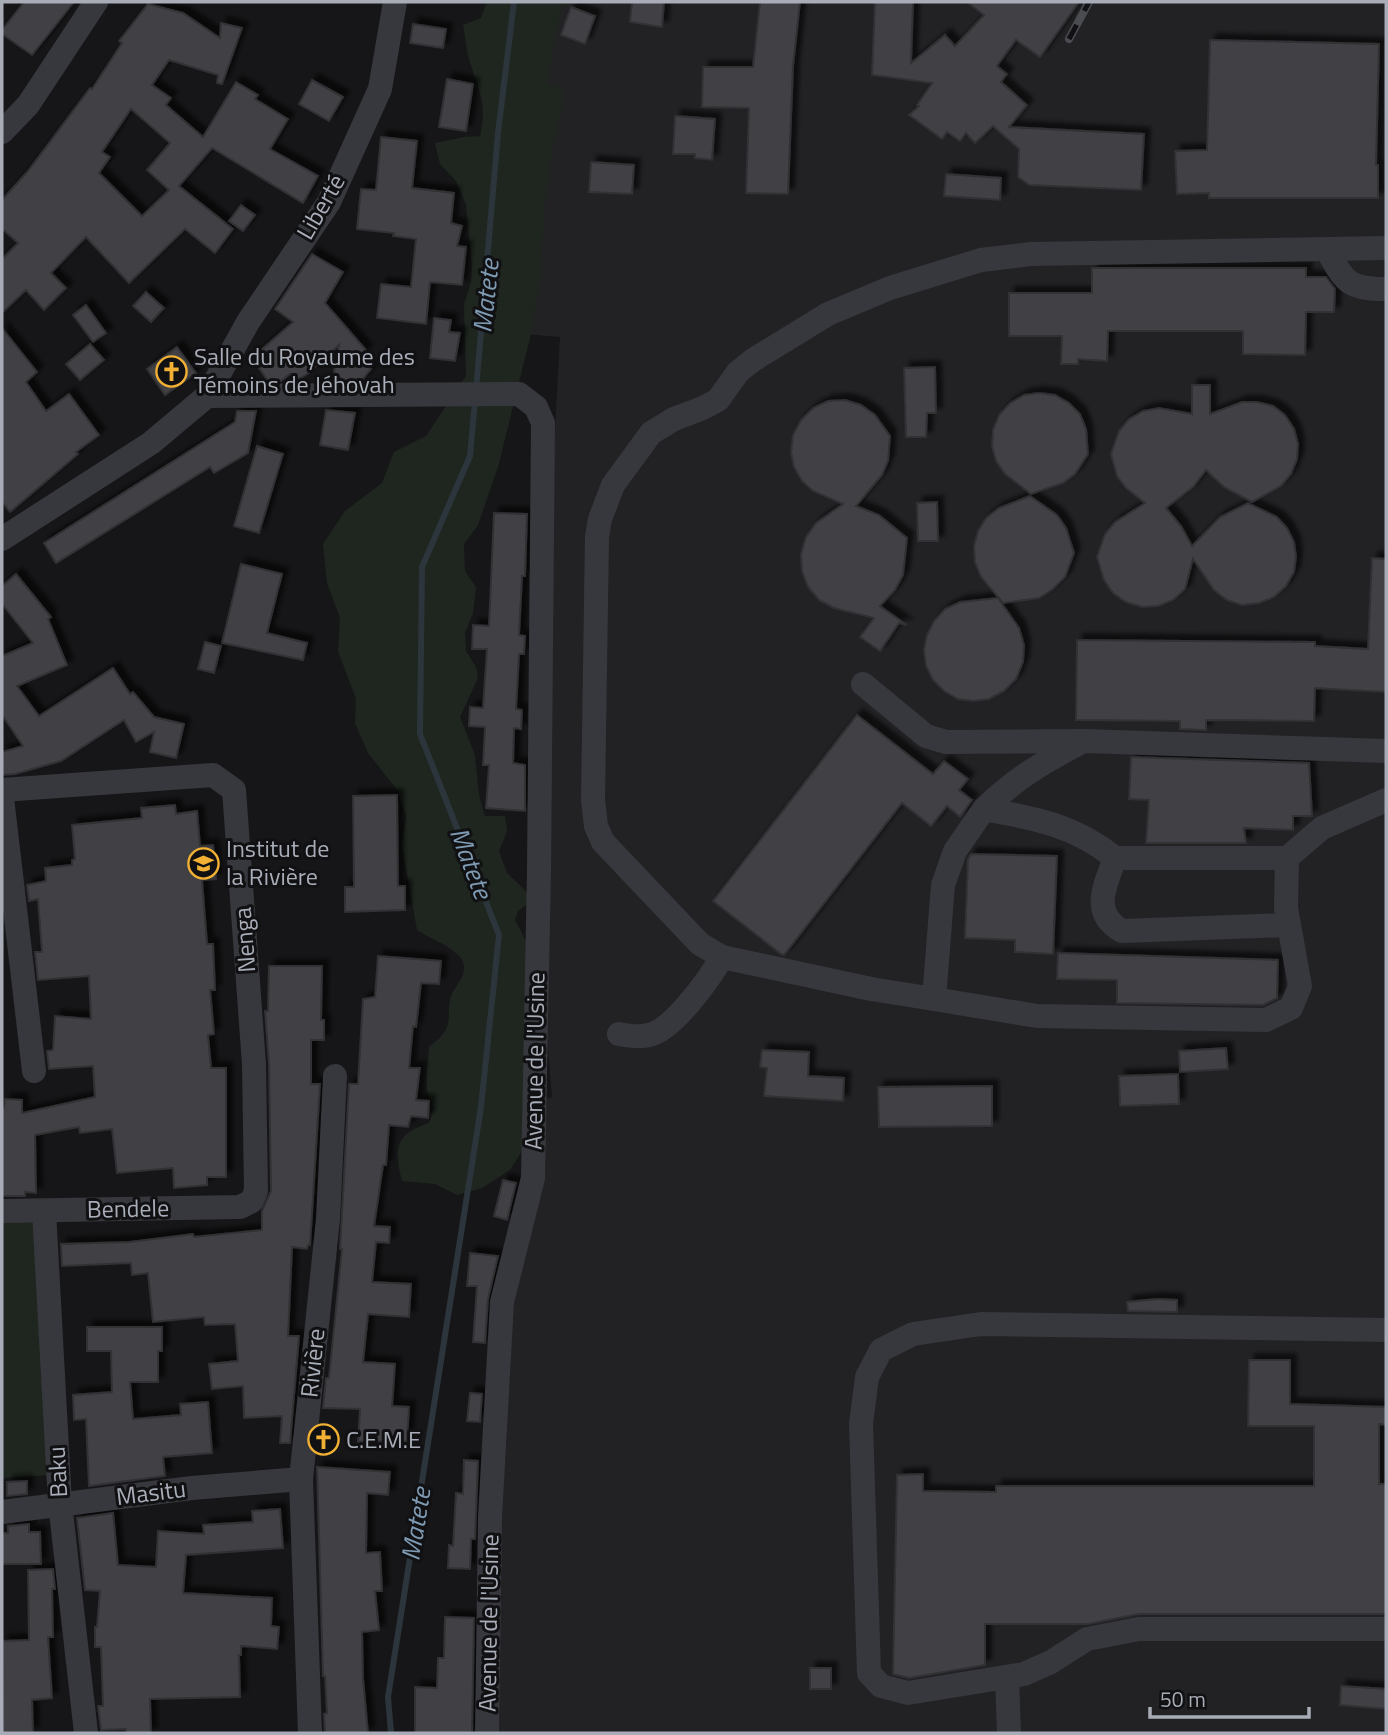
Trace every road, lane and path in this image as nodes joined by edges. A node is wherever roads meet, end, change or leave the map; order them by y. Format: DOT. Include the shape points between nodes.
graph roads {
  1 [pos="96,2"];
  2 [pos="394,2"];
  3 [pos="2,132"];
  4 [pos="1386,248"];
  5 [pos="1326,249"];
  6 [pos="1386,289"];
  7 [pos="207,396"];
  8 [pos="2,539"];
  9 [pos="863,684"];
  10 [pos="1084,741"];
  11 [pos="1386,751"];
  12 [pos="2,790"];
  13 [pos="2,798"];
  14 [pos="1386,800"];
  15 [pos="984,809"];
  16 [pos="1115,858"];
  17 [pos="1287,858"];
  18 [pos="1289,925"];
  19 [pos="722,957"];
  20 [pos="934,999"];
  21 [pos="619,1034"];
  22 [pos="34,1071"];
  23 [pos="335,1076"];
  24 [pos="252,1201"];
  25 [pos="44,1210"];
  26 [pos="2,1211"];
  27 [pos="1386,1330"];
  28 [pos="301,1479"];
  29 [pos="60,1503"];
  30 [pos="2,1512"];
  31 [pos="1386,1629"];
  32 [pos="1007,1676"];
  33 [pos="86,1733"];
  34 [pos="310,1733"];
  35 [pos="487,1733"];
  36 [pos="1009,1733"];
  1 -- 3 [label="street" via="28,105"];
  2 -- 7 [label="street, Liberté" via="380,89 329,202 248,322"];
  4 -- 5 [label="street"];
  5 -- 6 [label="street" via="1348,282 1362,289"];
  5 -- 19 [label="street" via="1031,254 981,260 890,288 828,314 753,360 718,400 650,433 613,485 597,537 596,826 615,857 700,944"];
  7 -- 8 [label="street, Liberté" via="151,443"];
  7 -- 35 [label="street, Avenue de l'Usine" via="519,394 536,407 543,423 533,1178 502,1302 490,1517"];
  9 -- 10 [label="street" via="926,736 946,742"];
  10 -- 11 [label="street"];
  10 -- 15 [label="street" via="1032,768"];
  12 -- 24 [label="street, Nenga" via="213,775 234,790 254,1064 256,1191"];
  13 -- 22 [label="street"];
  14 -- 17 [label="street" via="1322,828"];
  15 -- 16 [label="street" via="1065,827 1096,842"];
  15 -- 20 [label="street" via="955,851 943,885"];
  16 -- 17 [label="street"];
  16 -- 18 [label="street" via="1103,895 1103,913 1122,931"];
  17 -- 18 [label="street"];
  18 -- 20 [label="street" via="1300,986 1291,1008 1266,1020 1037,1016"];
  19 -- 20 [label="street"];
  19 -- 21 [label="street" via="707,984 653,1034"];
  23 -- 28 [label="street, Rivière" via="328,1219"];
  24 -- 25 [label="street, Bendele" via="240,1207"];
  25 -- 26 [label="street, Bendele"];
  25 -- 29 [label="street, Baku"];
  27 -- 32 [label="street" via="981,1324 913,1334 881,1350 867,1377 861,1424 869,1673 881,1686 908,1693"];
  28 -- 29 [label="street, Masitu"];
  28 -- 34 [label="street, Rivière"];
  29 -- 30 [label="street, Masitu"];
  29 -- 33 [label="street, Baku"];
  31 -- 32 [label="street" via="1139,1629 1087,1639 1051,1662"];
  32 -- 36 [label="street"];
}
